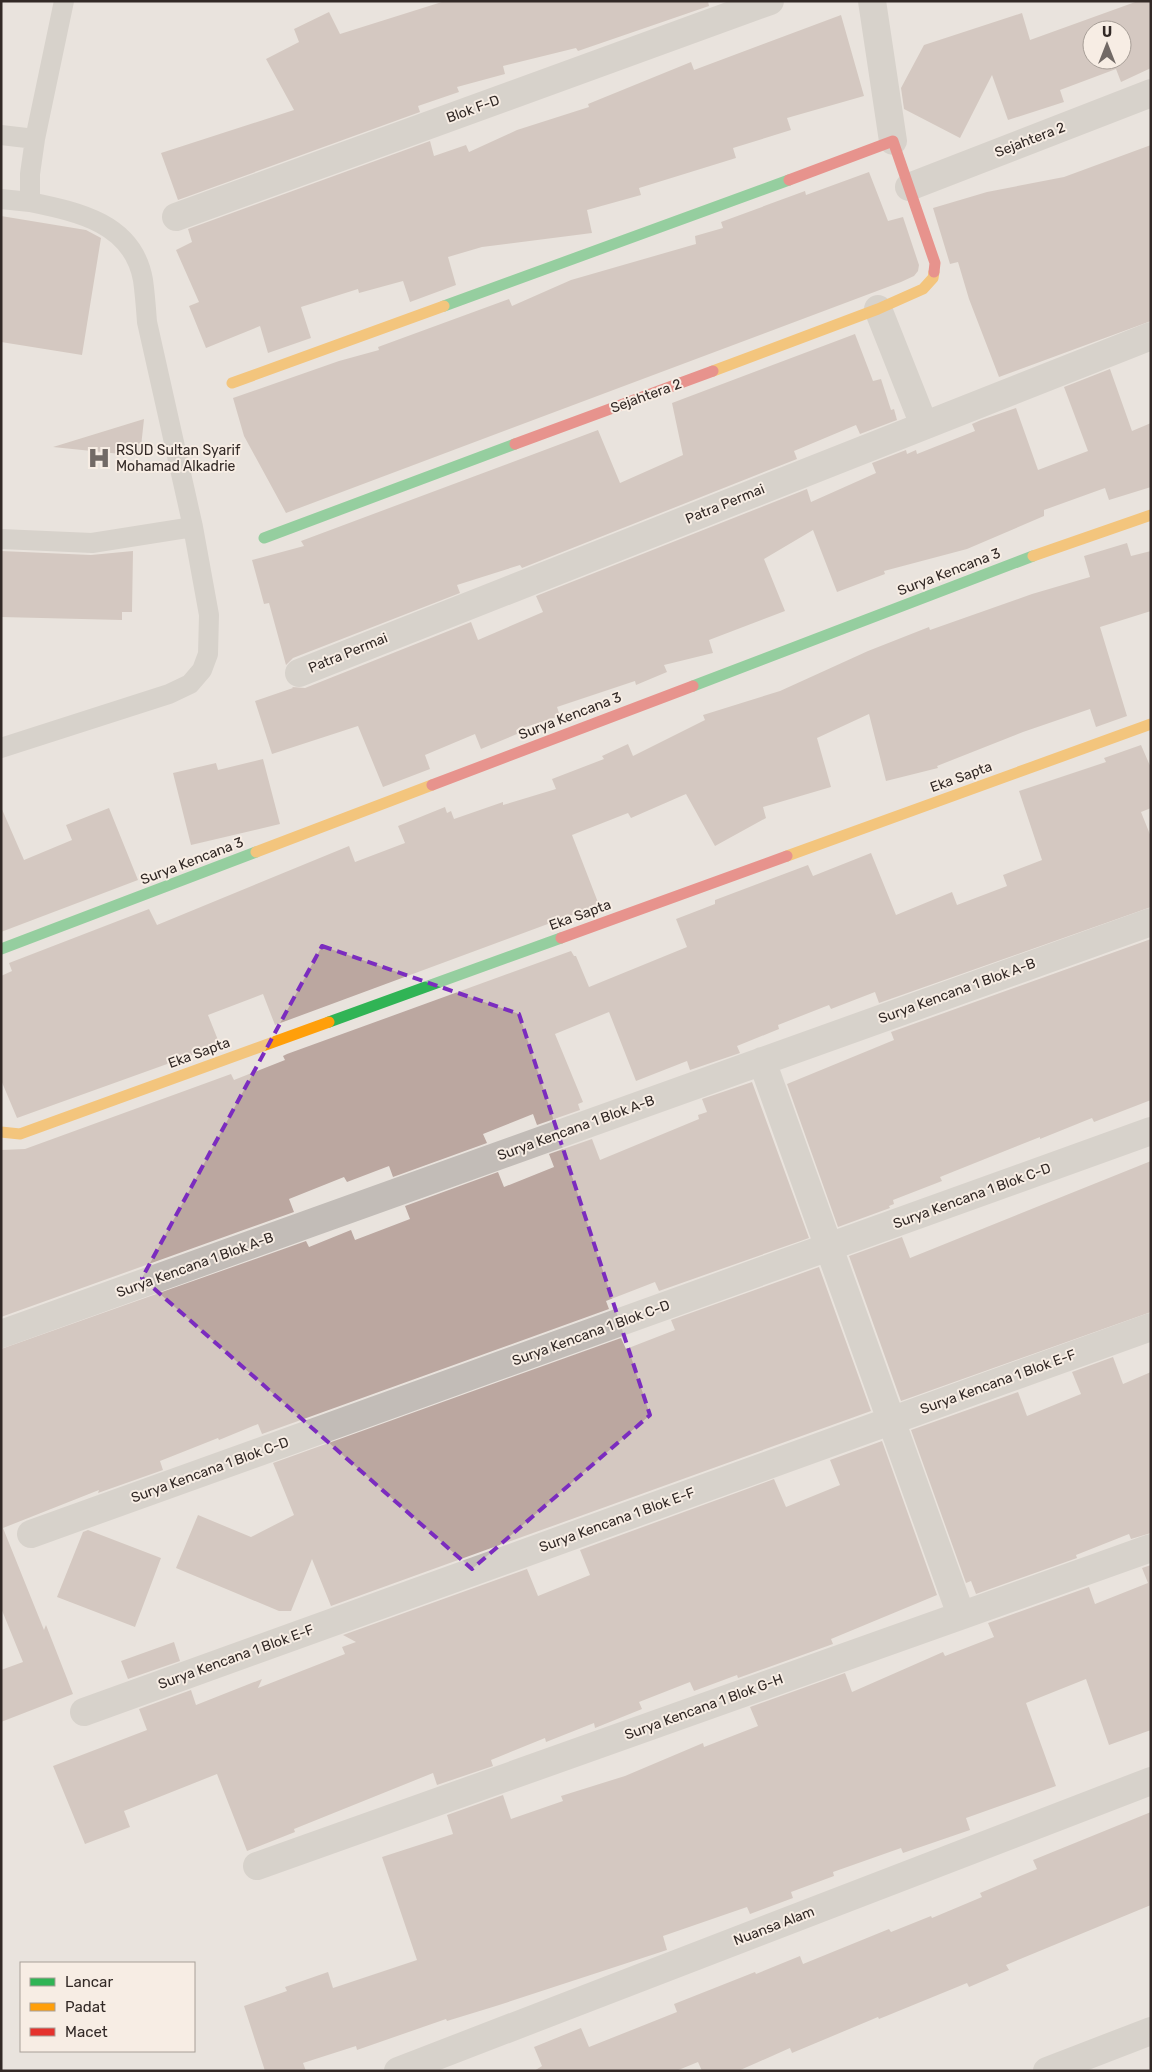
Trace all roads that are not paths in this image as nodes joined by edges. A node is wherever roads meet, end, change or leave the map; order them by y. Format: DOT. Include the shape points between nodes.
graph roads {
  1 [pos="64,1"];
  2 [pos="770,1"];
  3 [pos="872,1"];
  4 [pos="1151,93"];
  5 [pos="1,135"];
  6 [pos="35,139"];
  7 [pos="893,141"];
  8 [pos="909,186"];
  9 [pos="1,199"];
  10 [pos="30,202"];
  11 [pos="176,218"];
  12 [pos="878,309"];
  13 [pos="1151,336"];
  14 [pos="232,383"];
  15 [pos="924,425"];
  16 [pos="1151,514"];
  17 [pos="193,527"];
  18 [pos="264,538"];
  19 [pos="1,539"];
  20 [pos="299,673"];
  21 [pos="1151,724"];
  22 [pos="1,748"];
  23 [pos="1151,922"];
  24 [pos="1,949"];
  25 [pos="762,1061"];
  26 [pos="1151,1131"];
  27 [pos="1,1132"];
  28 [pos="829,1247"];
  29 [pos="1151,1327"];
  30 [pos="1,1334"];
  31 [pos="891,1421"];
  32 [pos="31,1534"];
  33 [pos="1151,1548"];
  34 [pos="961,1615"];
  35 [pos="84,1712"];
  36 [pos="1151,1781"];
  37 [pos="257,1866"];
  38 [pos="1151,2031"];
  39 [pos="398,2071"];
  40 [pos="1048,2071"];
  1 -- 6 [label="lane"];
  2 -- 11 [label="street, Blok F-D"];
  3 -- 7 [label="street"];
  4 -- 8 [label="street, Sejahtera 2"];
  5 -- 6 [label="lane"];
  6 -- 10 [label="lane"];
  7 -- 8 [label="street, Sejahtera 2"];
  7 -- 14 [label="street"];
  8 -- 12 [label="street, Sejahtera 2" via="935,263 933,278 923,289"];
  9 -- 10 [label="lane"];
  10 -- 17 [label="lane" via="73,211 101,222 119,235 134,254 143,278 147,322"];
  12 -- 15 [label="street"];
  12 -- 18 [label="street, Sejahtera 2"];
  13 -- 15 [label="street, Patra Permai"];
  15 -- 20 [label="street, Patra Permai"];
  16 -- 24 [label="street, Surya Kencana 3" via="1090,534"];
  17 -- 19 [label="lane" via="92,543"];
  17 -- 22 [label="lane" via="209,615 208,654 202,670 190,684 170,694"];
  21 -- 27 [label="street, Eka Sapta" via="20,1134"];
  23 -- 25 [label="street, Surya Kencana 1 Blok A-B"];
  25 -- 28 [label="street"];
  25 -- 30 [label="street, Surya Kencana 1 Blok A-B"];
  26 -- 28 [label="street, Surya Kencana 1 Blok C-D"];
  28 -- 31 [label="street"];
  28 -- 32 [label="street, Surya Kencana 1 Blok C-D"];
  29 -- 31 [label="street, Surya Kencana 1 Blok E-F"];
  31 -- 34 [label="street"];
  31 -- 35 [label="street, Surya Kencana 1 Blok E-F"];
  33 -- 34 [label="street, Surya Kencana 1 Blok G-H"];
  34 -- 37 [label="street, Surya Kencana 1 Blok G-H"];
  36 -- 39 [label="street, Nuansa Alam"];
  38 -- 40 [label="street"];
}
